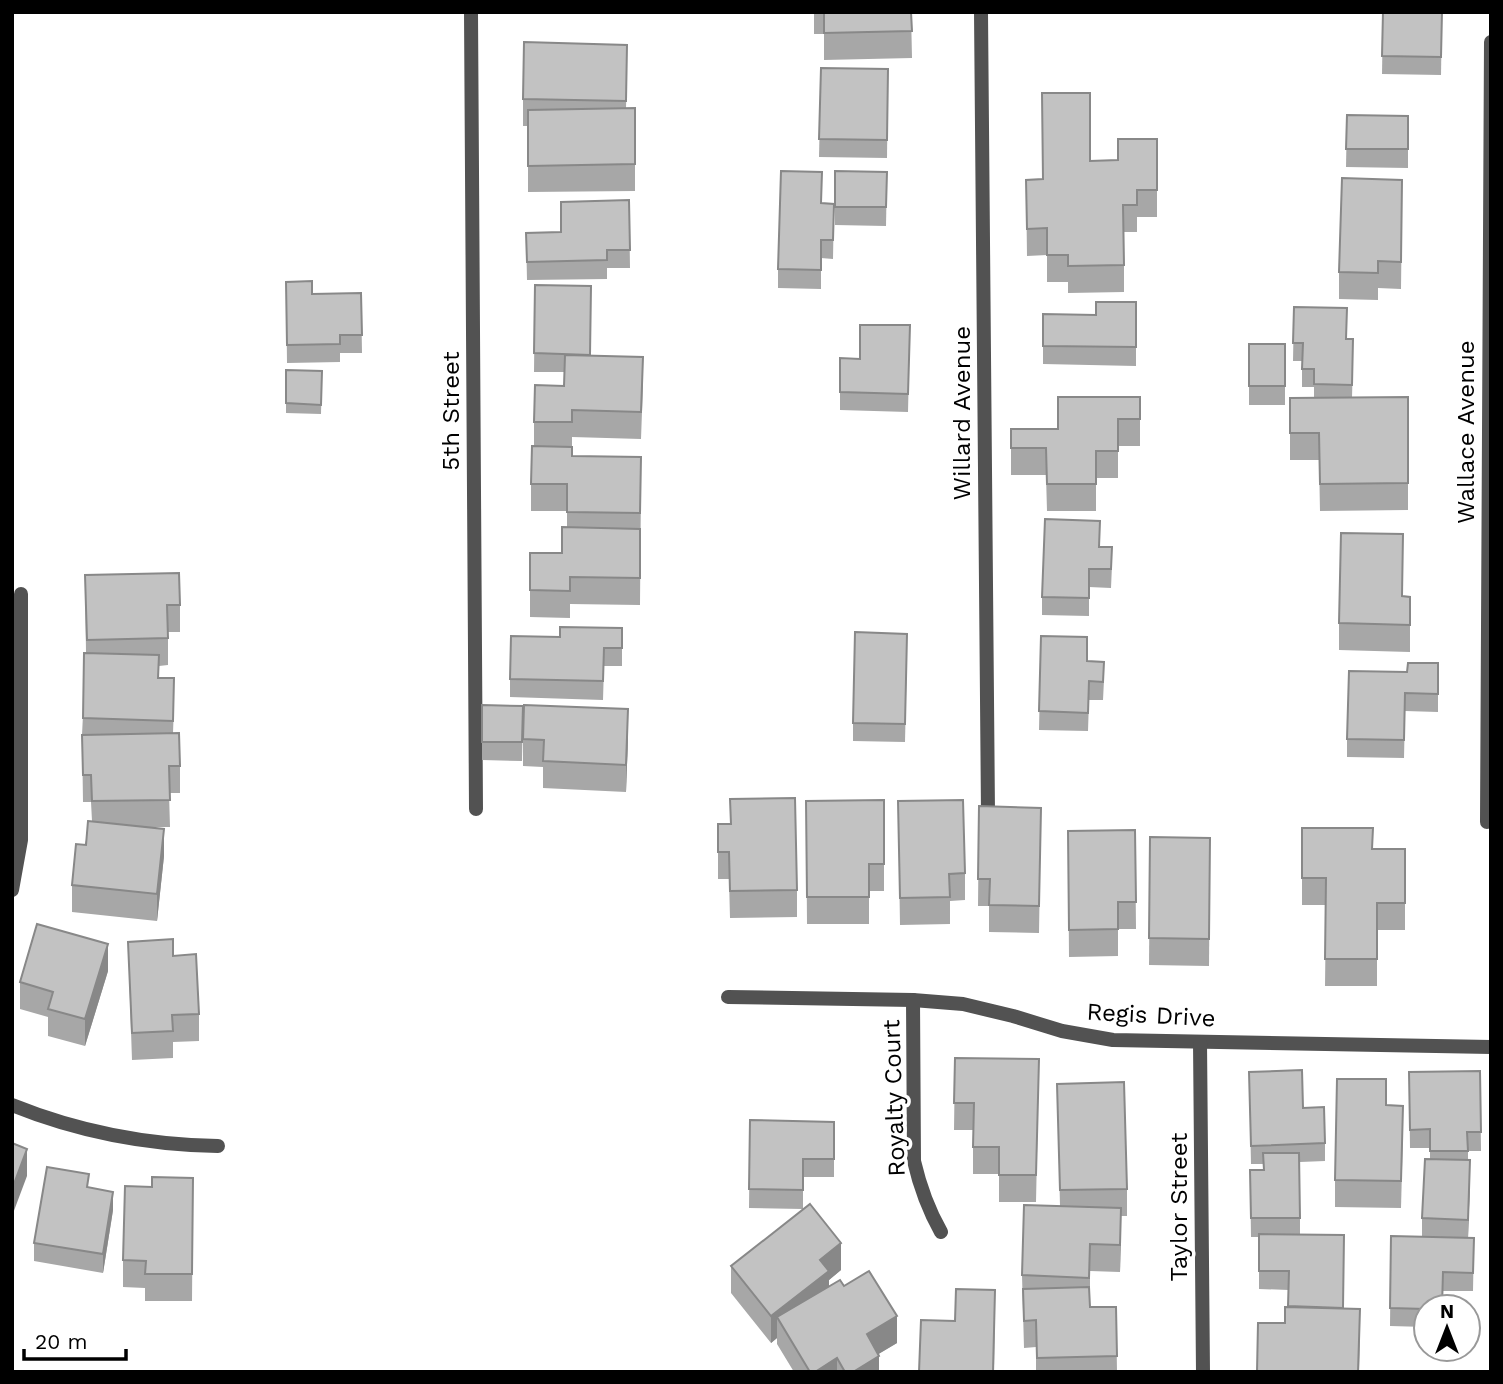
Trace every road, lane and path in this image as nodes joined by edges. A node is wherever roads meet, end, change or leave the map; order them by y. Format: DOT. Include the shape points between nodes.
graph roads {
  1 [pos="471,12"];
  2 [pos="981,12"];
  3 [pos="1491,42"];
  4 [pos="22,594"];
  5 [pos="476,809"];
  6 [pos="988,814"];
  7 [pos="1487,822"];
  8 [pos="12,890"];
  9 [pos="728,997"];
  10 [pos="913,1000"];
  11 [pos="1200,1042"];
  12 [pos="1491,1047"];
  13 [pos="12,1105"];
  14 [pos="218,1146"];
  15 [pos="941,1232"];
  16 [pos="1203,1372"];
  1 -- 5 [label="street, 5th Street"];
  2 -- 6 [label="street, Willard Avenue"];
  3 -- 7 [label="street, Wallace Avenue"];
  4 -- 8 [label="street" via="21,840"];
  9 -- 10 [label="street, Regis Drive"];
  10 -- 11 [label="street, Regis Drive" via="963,1004 1113,1040"];
  10 -- 15 [label="street, Royalty Court" via="914,1161 919,1186"];
  11 -- 12 [label="street, Regis Drive"];
  11 -- 16 [label="street, Taylor Street"];
  13 -- 14 [label="street" via="97,1133"];
}
